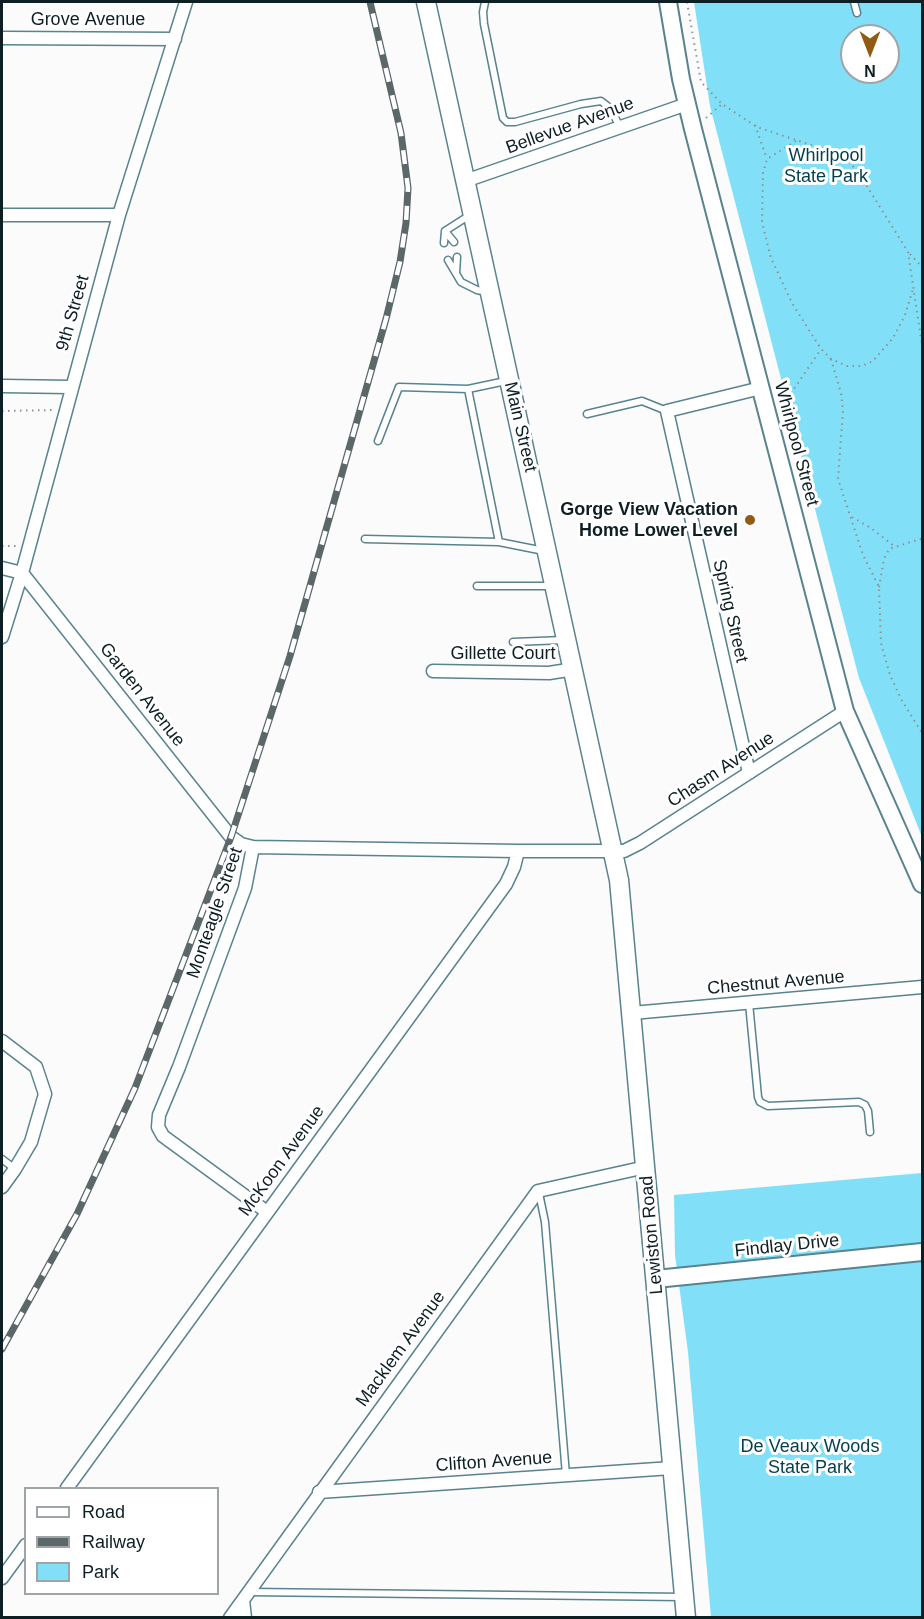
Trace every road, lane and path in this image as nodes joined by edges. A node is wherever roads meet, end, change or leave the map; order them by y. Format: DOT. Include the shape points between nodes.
graph roads {
  1 [pos="186,2"];
  2 [pos="426,2"];
  3 [pos="480,2"];
  4 [pos="485,2"];
  5 [pos="668,2"];
  6 [pos="687,2"];
  7 [pos="854,2"];
  8 [pos="483,12"];
  9 [pos="857,13"];
  10 [pos="2,38"];
  11 [pos="175,39"];
  12 [pos="687,104"];
  13 [pos="722,104"];
  14 [pos="754,125"];
  15 [pos="620,127"];
  16 [pos="693,129"];
  17 [pos="796,141"];
  18 [pos="766,159"];
  19 [pos="465,181"];
  20 [pos="473,213"];
  21 [pos="2,215"];
  22 [pos="119,215"];
  23 [pos="445,231"];
  24 [pos="454,242"];
  25 [pos="444,243"];
  26 [pos="908,252"];
  27 [pos="457,257"];
  28 [pos="448,260"];
  29 [pos="922,267"];
  30 [pos="456,274"];
  31 [pos="914,286"];
  32 [pos="490,293"];
  33 [pos="922,345"];
  34 [pos="821,349"];
  35 [pos="831,359"];
  36 [pos="510,380"];
  37 [pos="2,386"];
  38 [pos="71,387"];
  39 [pos="468,389"];
  40 [pos="762,392"];
  41 [pos="57,410"];
  42 [pos="2,411"];
  43 [pos="667,411"];
  44 [pos="587,414"];
  45 [pos="378,441"];
  46 [pos="850,516"];
  47 [pos="365,539"];
  48 [pos="922,539"];
  49 [pos="499,542"];
  50 [pos="2,546"];
  51 [pos="18,546"];
  52 [pos="894,546"];
  53 [pos="548,552"];
  54 [pos="2,568"];
  55 [pos="22,573"];
  56 [pos="477,586"];
  57 [pos="555,586"];
  58 [pos="879,587"];
  59 [pos="2,637"];
  60 [pos="567,640"];
  61 [pos="513,642"];
  62 [pos="574,669"];
  63 [pos="433,671"];
  64 [pos="845,711"];
  65 [pos="922,733"];
  66 [pos="748,773"];
  67 [pos="253,847"];
  68 [pos="518,851"];
  69 [pos="614,852"];
  70 [pos="922,884"];
  71 [pos="922,987"];
  72 [pos="749,1003"];
  73 [pos="632,1013"];
  74 [pos="2,1041"];
  75 [pos="870,1132"];
  76 [pos="2,1159"];
  77 [pos="646,1167"];
  78 [pos="15,1169"];
  79 [pos="2,1187"];
  80 [pos="538,1191"];
  81 [pos="267,1212"];
  82 [pos="922,1252"];
  83 [pos="656,1280"];
  84 [pos="672,1468"];
  85 [pos="566,1476"];
  86 [pos="68,1487"];
  87 [pos="319,1492"];
  88 [pos="24,1548"];
  89 [pos="2,1578"];
  90 [pos="246,1596"];
  91 [pos="684,1597"];
  92 [pos="230,1617"];
  93 [pos="245,1617"];
  94 [pos="686,1617"];
  1 -- 11 [label="street, 9th Street"];
  2 -- 19 [label="main road, Main Street"];
  3 -- 8 [label="lane"];
  4 -- 8 [label="lane"];
  5 -- 12 [label="street, Whirlpool Street"];
  6 -- 13 [label="path" via="701,82"];
  7 -- 9 [label="lane"];
  8 -- 15 [label="lane" via="503,118 507,122 601,101 610,108"];
  10 -- 11 [label="street, Grove Avenue"];
  11 -- 22 [label="street, 9th Street"];
  12 -- 15 [label="street, Bellevue Avenue"];
  12 -- 16 [label="street, Whirlpool Street"];
  13 -- 14 [label="path"];
  13 -- 16 [label="path"];
  14 -- 17 [label="path"];
  14 -- 18 [label="path"];
  15 -- 19 [label="street, Bellevue Avenue"];
  16 -- 40 [label="street, Whirlpool Street"];
  17 -- 18 [label="path"];
  17 -- 26 [label="path" via="848,160"];
  18 -- 34 [label="path" via="762,222 771,258 792,303"];
  19 -- 20 [label="main road, Main Street"];
  20 -- 23 [label="lane"];
  20 -- 32 [label="main road, Main Street"];
  21 -- 22 [label="street"];
  22 -- 38 [label="street, 9th Street"];
  23 -- 24 [label="lane"];
  23 -- 25 [label="lane"];
  26 -- 29 [label="path"];
  26 -- 31 [label="path"];
  27 -- 30 [label="lane"];
  28 -- 30 [label="lane"];
  30 -- 32 [label="lane" via="467,286"];
  31 -- 33 [label="path"];
  31 -- 35 [label="path" via="893,338 873,361 854,366"];
  32 -- 36 [label="main road, Main Street"];
  34 -- 35 [label="path"];
  34 -- 40 [label="path" via="794,389"];
  35 -- 46 [label="path" via="843,411 838,479"];
  36 -- 39 [label="lane"];
  36 -- 53 [label="main road, Main Street"];
  37 -- 38 [label="street"];
  38 -- 55 [label="street, 9th Street"];
  39 -- 45 [label="lane" via="399,387"];
  39 -- 49 [label="lane"];
  40 -- 43 [label="street"];
  40 -- 64 [label="street, Whirlpool Street"];
  41 -- 42 [label="path"];
  43 -- 44 [label="lane" via="642,401"];
  43 -- 66 [label="street, Spring Street"];
  46 -- 52 [label="path"];
  46 -- 58 [label="path"];
  47 -- 49 [label="lane"];
  48 -- 52 [label="path"];
  49 -- 53 [label="lane"];
  50 -- 51 [label="path"];
  52 -- 58 [label="path" via="884,559"];
  53 -- 57 [label="main road, Main Street"];
  54 -- 55 [label="street"];
  55 -- 59 [label="street, 9th Street"];
  55 -- 67 [label="street, Garden Avenue" via="231,837"];
  56 -- 57 [label="lane"];
  57 -- 60 [label="main road, Main Street"];
  58 -- 65 [label="path" via="881,644 890,675"];
  60 -- 61 [label="lane"];
  60 -- 62 [label="main road, Main Street"];
  62 -- 63 [label="street, Gillette Court" via="549,673"];
  62 -- 69 [label="main road, Main Street"];
  64 -- 66 [label="street, Chasm Avenue"];
  64 -- 70 [label="street, Whirlpool Street"];
  66 -- 69 [label="street, Chasm Avenue" via="632,848"];
  67 -- 68 [label="street, Monteagle Street"];
  67 -- 81 [label="street, Monteagle Street" via="245,888 159,1115 158,1127 163,1136"];
  68 -- 69 [label="street, Monteagle Street"];
  68 -- 81 [label="street, McKoon Avenue" via="506,884"];
  69 -- 73 [label="main road, Lewiston Road"];
  71 -- 72 [label="street, Chestnut Avenue"];
  72 -- 73 [label="street, Chestnut Avenue"];
  72 -- 75 [label="lane" via="760,1102 768,1106 859,1102 868,1111"];
  73 -- 77 [label="main road, Lewiston Road"];
  74 -- 78 [label="street" via="36,1067 45,1094 31,1142"];
  76 -- 78 [label="lane"];
  77 -- 80 [label="street"];
  77 -- 83 [label="main road, Lewiston Road"];
  78 -- 79 [label="street"];
  80 -- 85 [label="lane" via="545,1222"];
  80 -- 87 [label="street, Macklem Avenue"];
  81 -- 86 [label="street, McKoon Avenue"];
  82 -- 83 [label="street, Findlay Drive"];
  83 -- 84 [label="main road, Lewiston Road"];
  84 -- 85 [label="street, Clifton Avenue"];
  84 -- 91 [label="main road, Lewiston Road"];
  85 -- 87 [label="street, Clifton Avenue"];
  87 -- 90 [label="street, Macklem Avenue"];
  88 -- 89 [label="street"];
  90 -- 91 [label="lane"];
  90 -- 92 [label="street, Macklem Avenue"];
  90 -- 93 [label="street"];
  91 -- 94 [label="main road, Lewiston Road"];
}
